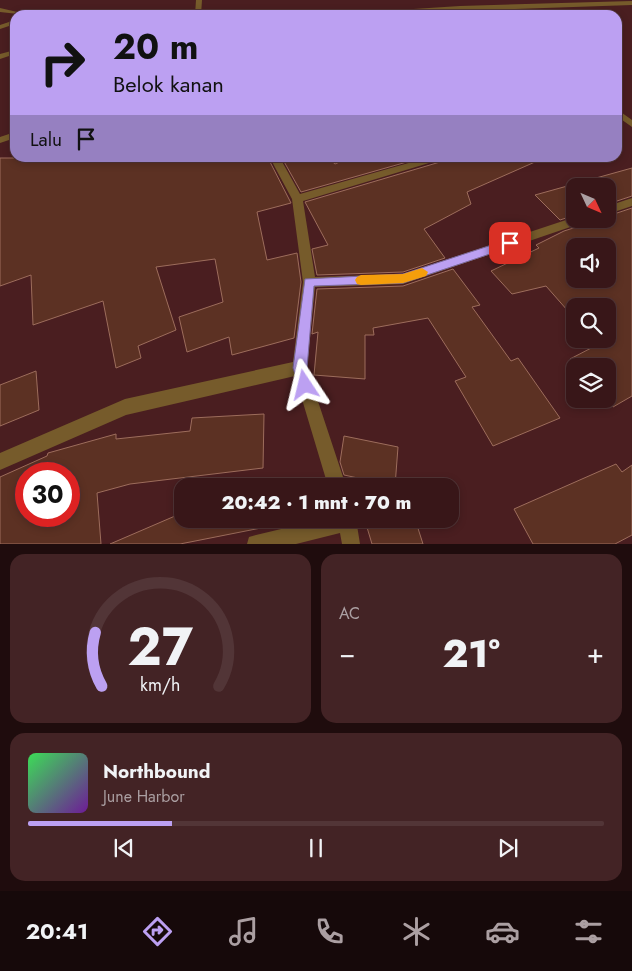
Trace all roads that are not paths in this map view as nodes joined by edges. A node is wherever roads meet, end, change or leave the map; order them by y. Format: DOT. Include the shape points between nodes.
graph roads {
  1 [pos="448,0"];
  2 [pos="632,3"];
  3 [pos="460,8"];
  4 [pos="480,8"];
  5 [pos="429,10"];
  6 [pos="483,10"];
  7 [pos="622,116"];
  8 [pos="632,124"];
  9 [pos="277,162"];
  10 [pos="422,162"];
  11 [pos="297,199"];
  12 [pos="632,202"];
  13 [pos="616,207"];
  14 [pos="566,224"];
  15 [pos="309,282"];
  16 [pos="300,368"];
  17 [pos="0,462"];
  18 [pos="334,478"];
  19 [pos="317,528"];
  20 [pos="348,528"];
  21 [pos="256,544"];
  22 [pos="351,544"];
  1 -- 3 [label="street"];
  2 -- 4 [label="street"];
  3 -- 4 [label="street"];
  3 -- 5 [label="street"];
  4 -- 6 [label="street"];
  7 -- 8 [label="street"];
  9 -- 11 [label="street"];
  10 -- 11 [label="street"];
  11 -- 15 [label="street"];
  12 -- 13 [label="street"];
  14 -- 15 [label="street" via="403,279"];
  15 -- 16 [label="street"];
  16 -- 17 [label="street" via="125,407"];
  16 -- 18 [label="street"];
  19 -- 21 [label="street"];
  20 -- 22 [label="street"];
}
